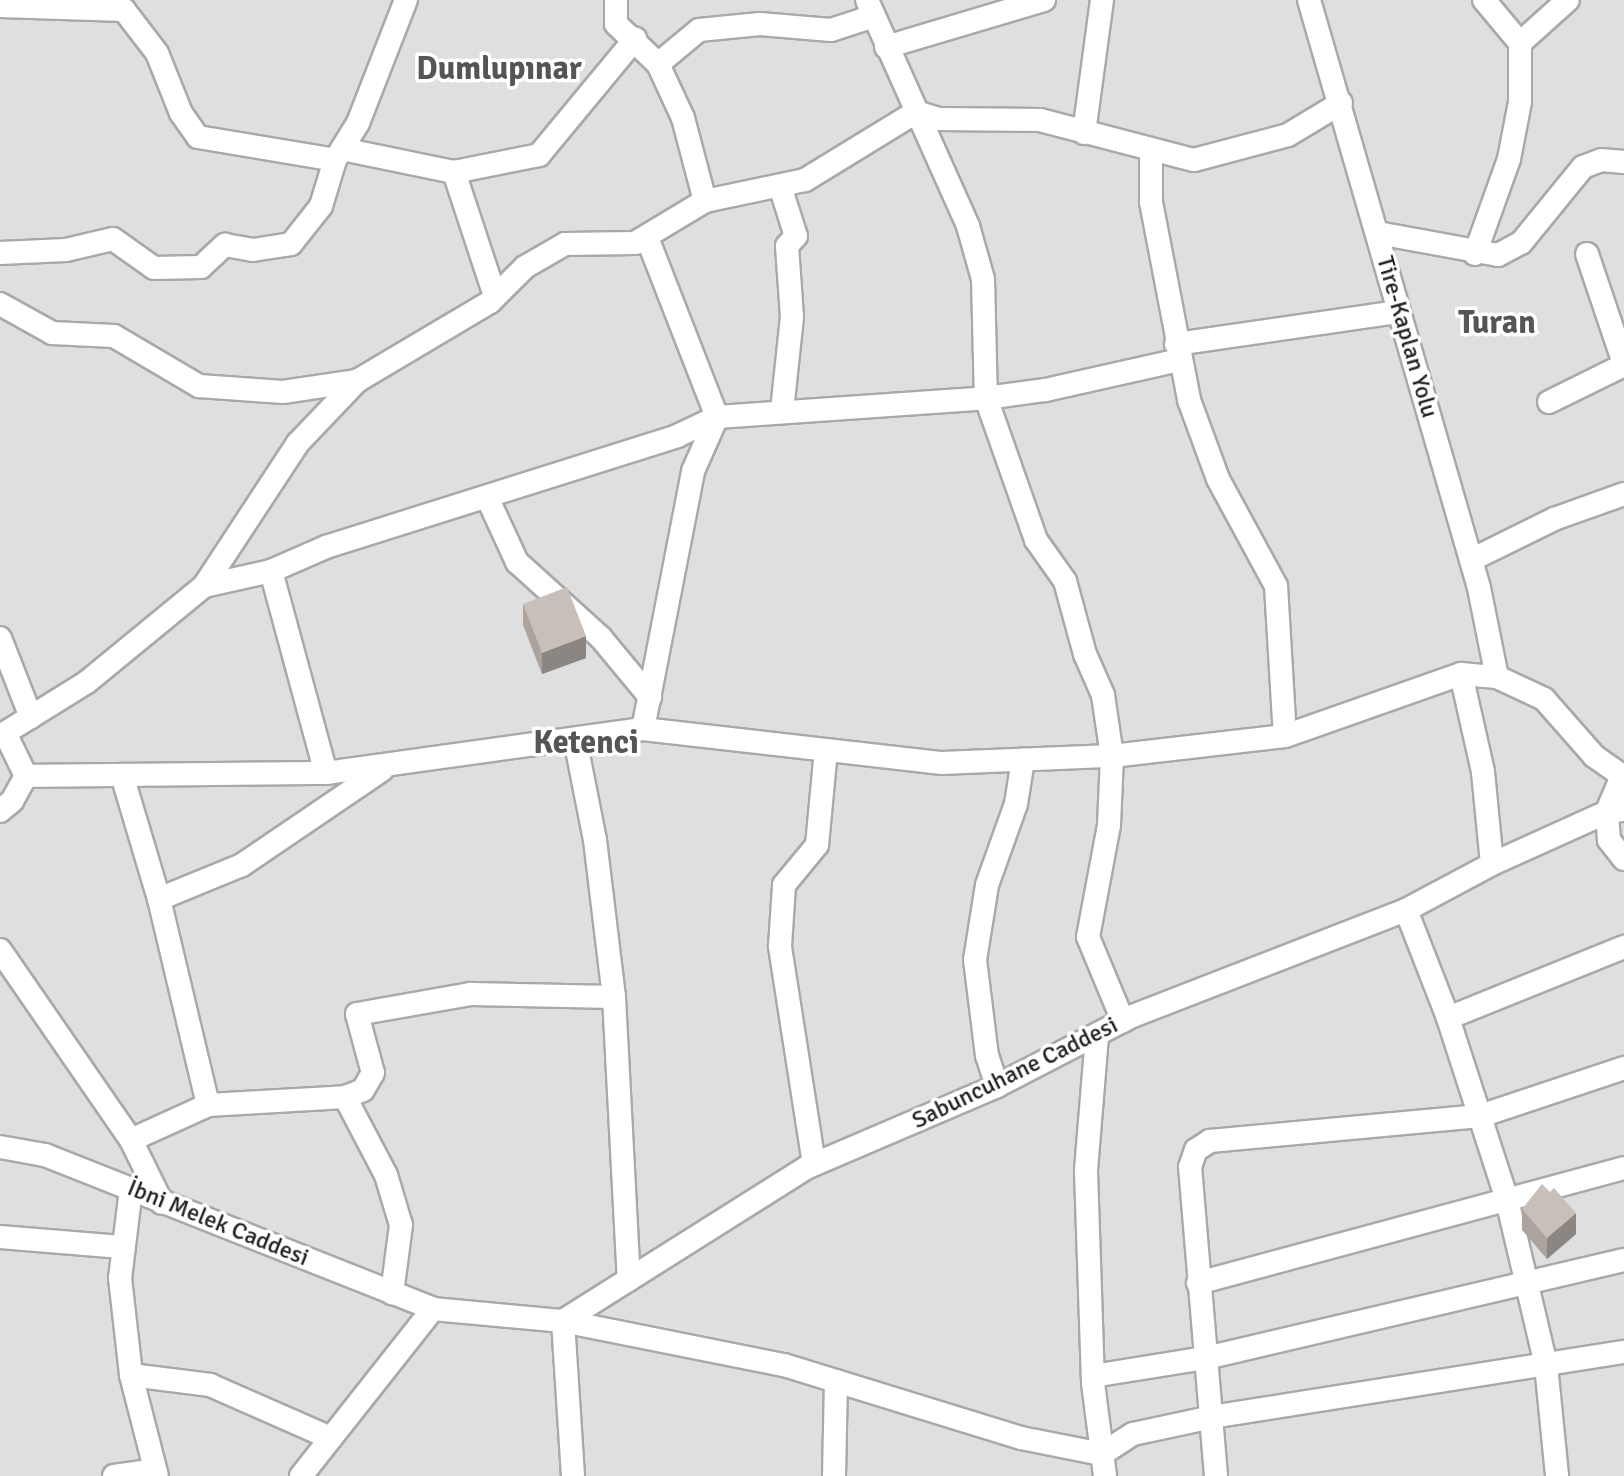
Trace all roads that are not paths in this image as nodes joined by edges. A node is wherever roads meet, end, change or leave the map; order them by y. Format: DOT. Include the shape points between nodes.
graph roads {
  1 [pos="406,0"];
  2 [pos="616,0"];
  3 [pos="1044,0"];
  4 [pos="1102,0"];
  5 [pos="1309,0"];
  6 [pos="1484,0"];
  7 [pos="1568,0"];
  8 [pos="0,6"];
  9 [pos="869,9"];
  10 [pos="635,39"];
  11 [pos="1520,43"];
  12 [pos="886,47"];
  13 [pos="658,64"];
  14 [pos="1341,103"];
  15 [pos="916,112"];
  16 [pos="1084,133"];
  17 [pos="1151,150"];
  18 [pos="338,155"];
  19 [pos="1624,162"];
  20 [pos="454,172"];
  21 [pos="780,186"];
  22 [pos="705,201"];
  23 [pos="1378,233"];
  24 [pos="647,237"];
  25 [pos="0,253"];
  26 [pos="1475,254"];
  27 [pos="1587,254"];
  28 [pos="495,296"];
  29 [pos="0,304"];
  30 [pos="1398,312"];
  31 [pos="1177,352"];
  32 [pos="1624,364"];
  33 [pos="357,381"];
  34 [pos="986,398"];
  35 [pos="1549,402"];
  36 [pos="782,411"];
  37 [pos="717,417"];
  38 [pos="1624,494"];
  39 [pos="487,497"];
  40 [pos="1471,560"];
  41 [pos="271,571"];
  42 [pos="204,586"];
  43 [pos="0,638"];
  44 [pos="1461,674"];
  45 [pos="1497,677"];
  46 [pos="650,697"];
  47 [pos="31,717"];
  48 [pos="643,729"];
  49 [pos="2,735"];
  50 [pos="1285,736"];
  51 [pos="575,739"];
  52 [pos="826,750"];
  53 [pos="1112,756"];
  54 [pos="1023,760"];
  55 [pos="388,766"];
  56 [pos="326,773"];
  57 [pos="122,775"];
  58 [pos="26,776"];
  59 [pos="1623,776"];
  60 [pos="0,811"];
  61 [pos="1615,811"];
  62 [pos="1624,859"];
  63 [pos="1492,864"];
  64 [pos="159,899"];
  65 [pos="1406,910"];
  66 [pos="1624,947"];
  67 [pos="0,950"];
  68 [pos="614,997"];
  69 [pos="1448,1018"];
  70 [pos="1123,1021"];
  71 [pos="1097,1036"];
  72 [pos="1624,1068"];
  73 [pos="997,1086"];
  74 [pos="345,1097"];
  75 [pos="208,1105"];
  76 [pos="1480,1116"];
  77 [pos="131,1140"];
  78 [pos="0,1147"];
  79 [pos="814,1164"];
  80 [pos="1624,1168"];
  81 [pos="131,1189"];
  82 [pos="1507,1200"];
  83 [pos="162,1203"];
  84 [pos="0,1237"];
  85 [pos="122,1247"];
  86 [pos="1624,1260"];
  87 [pos="629,1280"];
  88 [pos="1526,1281"];
  89 [pos="1198,1283"];
  90 [pos="392,1293"];
  91 [pos="433,1309"];
  92 [pos="563,1321"];
  93 [pos="1624,1352"];
  94 [pos="1206,1358"];
  95 [pos="1546,1365"];
  96 [pos="131,1375"];
  97 [pos="1093,1376"];
  98 [pos="836,1381"];
  99 [pos="1212,1417"];
  100 [pos="331,1438"];
  101 [pos="1103,1465"];
  102 [pos="568,1471"];
  103 [pos="156,1473"];
  104 [pos="114,1476"];
  105 [pos="301,1476"];
  106 [pos="834,1476"];
  107 [pos="1216,1476"];
  108 [pos="1557,1476"];
  1 -- 18 [label="street" via="358,123"];
  2 -- 10 [label="street" via="616,24"];
  3 -- 12 [label="street"];
  4 -- 16 [label="street"];
  5 -- 14 [label="street, Tire-Kaplan Yolu"];
  6 -- 11 [label="street"];
  7 -- 11 [label="street"];
  8 -- 18 [label="street" via="124,10 157,53 181,113 198,137"];
  9 -- 12 [label="street"];
  9 -- 13 [label="street" via="831,30 760,24 699,30"];
  10 -- 13 [label="street"];
  10 -- 20 [label="street" via="539,155"];
  11 -- 26 [label="street" via="1516,131"];
  12 -- 15 [label="street"];
  13 -- 22 [label="street" via="683,118"];
  14 -- 17 [label="street" via="1288,135 1194,160"];
  14 -- 23 [label="street, Tire-Kaplan Yolu"];
  15 -- 16 [label="street" via="939,119 1040,120"];
  15 -- 21 [label="street" via="846,158 805,180"];
  15 -- 34 [label="street" via="968,226 983,279"];
  16 -- 17 [label="street"];
  17 -- 31 [label="street" via="1151,202"];
  18 -- 20 [label="street"];
  18 -- 25 [label="street" via="321,206 291,244 253,250 225,245 201,267 154,268 113,239 66,250"];
  19 -- 26 [label="street" via="1601,160 1583,167 1521,243 1498,255"];
  20 -- 28 [label="street"];
  21 -- 22 [label="street"];
  21 -- 36 [label="street" via="796,236 787,246 792,317"];
  22 -- 24 [label="street"];
  23 -- 26 [label="street"];
  23 -- 30 [label="street, Tire-Kaplan Yolu"];
  24 -- 28 [label="street" via="635,243 565,244 525,267"];
  24 -- 37 [label="street"];
  27 -- 32 [label="street"];
  28 -- 33 [label="street"];
  29 -- 33 [label="street" via="52,333 114,336 199,386 283,392"];
  30 -- 31 [label="street"];
  30 -- 40 [label="street, Tire-Kaplan Yolu"];
  31 -- 34 [label="street"];
  31 -- 50 [label="street" via="1218,479 1276,586"];
  32 -- 35 [label="street"];
  33 -- 42 [label="street" via="298,443"];
  34 -- 36 [label="street"];
  34 -- 53 [label="street" via="1036,540 1065,581 1085,654 1103,695"];
  36 -- 37 [label="street"];
  37 -- 39 [label="street" via="677,436"];
  37 -- 46 [label="street" via="693,471"];
  38 -- 40 [label="street" via="1554,519"];
  39 -- 41 [label="street" via="326,547"];
  39 -- 46 [label="street" via="517,562 601,638"];
  40 -- 45 [label="street, Tire-Kaplan Yolu"];
  41 -- 42 [label="street"];
  41 -- 56 [label="street"];
  42 -- 47 [label="street" via="87,682"];
  43 -- 47 [label="street"];
  44 -- 45 [label="street"];
  44 -- 50 [label="street"];
  44 -- 63 [label="street" via="1483,772"];
  45 -- 59 [label="street" via="1544,699 1594,756"];
  46 -- 48 [label="street"];
  47 -- 49 [label="street"];
  48 -- 51 [label="street"];
  48 -- 52 [label="street"];
  49 -- 58 [label="street"];
  50 -- 53 [label="street"];
  51 -- 55 [label="street"];
  51 -- 68 [label="street" via="595,840"];
  52 -- 54 [label="street" via="942,763"];
  52 -- 79 [label="street" via="817,845 784,885 780,946"];
  53 -- 54 [label="street"];
  53 -- 70 [label="street" via="1109,825 1088,937"];
  54 -- 73 [label="street" via="1016,804 987,885 975,960 987,1056"];
  55 -- 56 [label="street"];
  55 -- 64 [label="street" via="242,865"];
  56 -- 57 [label="street"];
  57 -- 58 [label="street"];
  57 -- 64 [label="street"];
  58 -- 60 [label="street"];
  59 -- 61 [label="street"];
  61 -- 62 [label="street" via="1609,840"];
  61 -- 63 [label="street, Sabuncuhane Caddesi"];
  63 -- 65 [label="street, Sabuncuhane Caddesi"];
  64 -- 75 [label="street"];
  65 -- 69 [label="street"];
  65 -- 70 [label="street, Sabuncuhane Caddesi"];
  66 -- 69 [label="street"];
  67 -- 77 [label="street"];
  68 -- 74 [label="street" via="471,994 357,1014 373,1073 363,1090"];
  68 -- 87 [label="street"];
  69 -- 76 [label="street"];
  70 -- 71 [label="street, Sabuncuhane Caddesi"];
  71 -- 73 [label="street, Sabuncuhane Caddesi"];
  71 -- 97 [label="street" via="1086,1171"];
  72 -- 76 [label="street"];
  73 -- 79 [label="street, Sabuncuhane Caddesi"];
  74 -- 75 [label="street"];
  74 -- 90 [label="street" via="386,1175 401,1225"];
  75 -- 77 [label="street"];
  76 -- 82 [label="street"];
  76 -- 89 [label="street" via="1205,1143 1190,1167"];
  77 -- 83 [label="street"];
  78 -- 81 [label="street, İbni Melek Caddesi" via="45,1155"];
  79 -- 87 [label="street, Sabuncuhane Caddesi"];
  80 -- 82 [label="street"];
  81 -- 83 [label="street, İbni Melek Caddesi"];
  81 -- 85 [label="street"];
  82 -- 88 [label="street"];
  82 -- 89 [label="street"];
  83 -- 90 [label="street, İbni Melek Caddesi"];
  84 -- 85 [label="street"];
  85 -- 96 [label="street" via="120,1278"];
  86 -- 88 [label="street"];
  87 -- 92 [label="street, Sabuncuhane Caddesi"];
  88 -- 94 [label="street"];
  88 -- 95 [label="street"];
  89 -- 94 [label="street"];
  90 -- 91 [label="street, İbni Melek Caddesi"];
  91 -- 92 [label="street"];
  91 -- 100 [label="street"];
  92 -- 98 [label="street" via="784,1365"];
  92 -- 102 [label="street"];
  93 -- 95 [label="street"];
  94 -- 97 [label="street"];
  94 -- 99 [label="street"];
  95 -- 99 [label="street"];
  95 -- 108 [label="street"];
  96 -- 100 [label="street" via="210,1385"];
  96 -- 103 [label="street"];
  97 -- 101 [label="street"];
  98 -- 101 [label="street"];
  98 -- 106 [label="street"];
  99 -- 101 [label="street" via="1133,1434"];
  99 -- 107 [label="street"];
  100 -- 105 [label="street"];
  103 -- 104 [label="street"];
}
